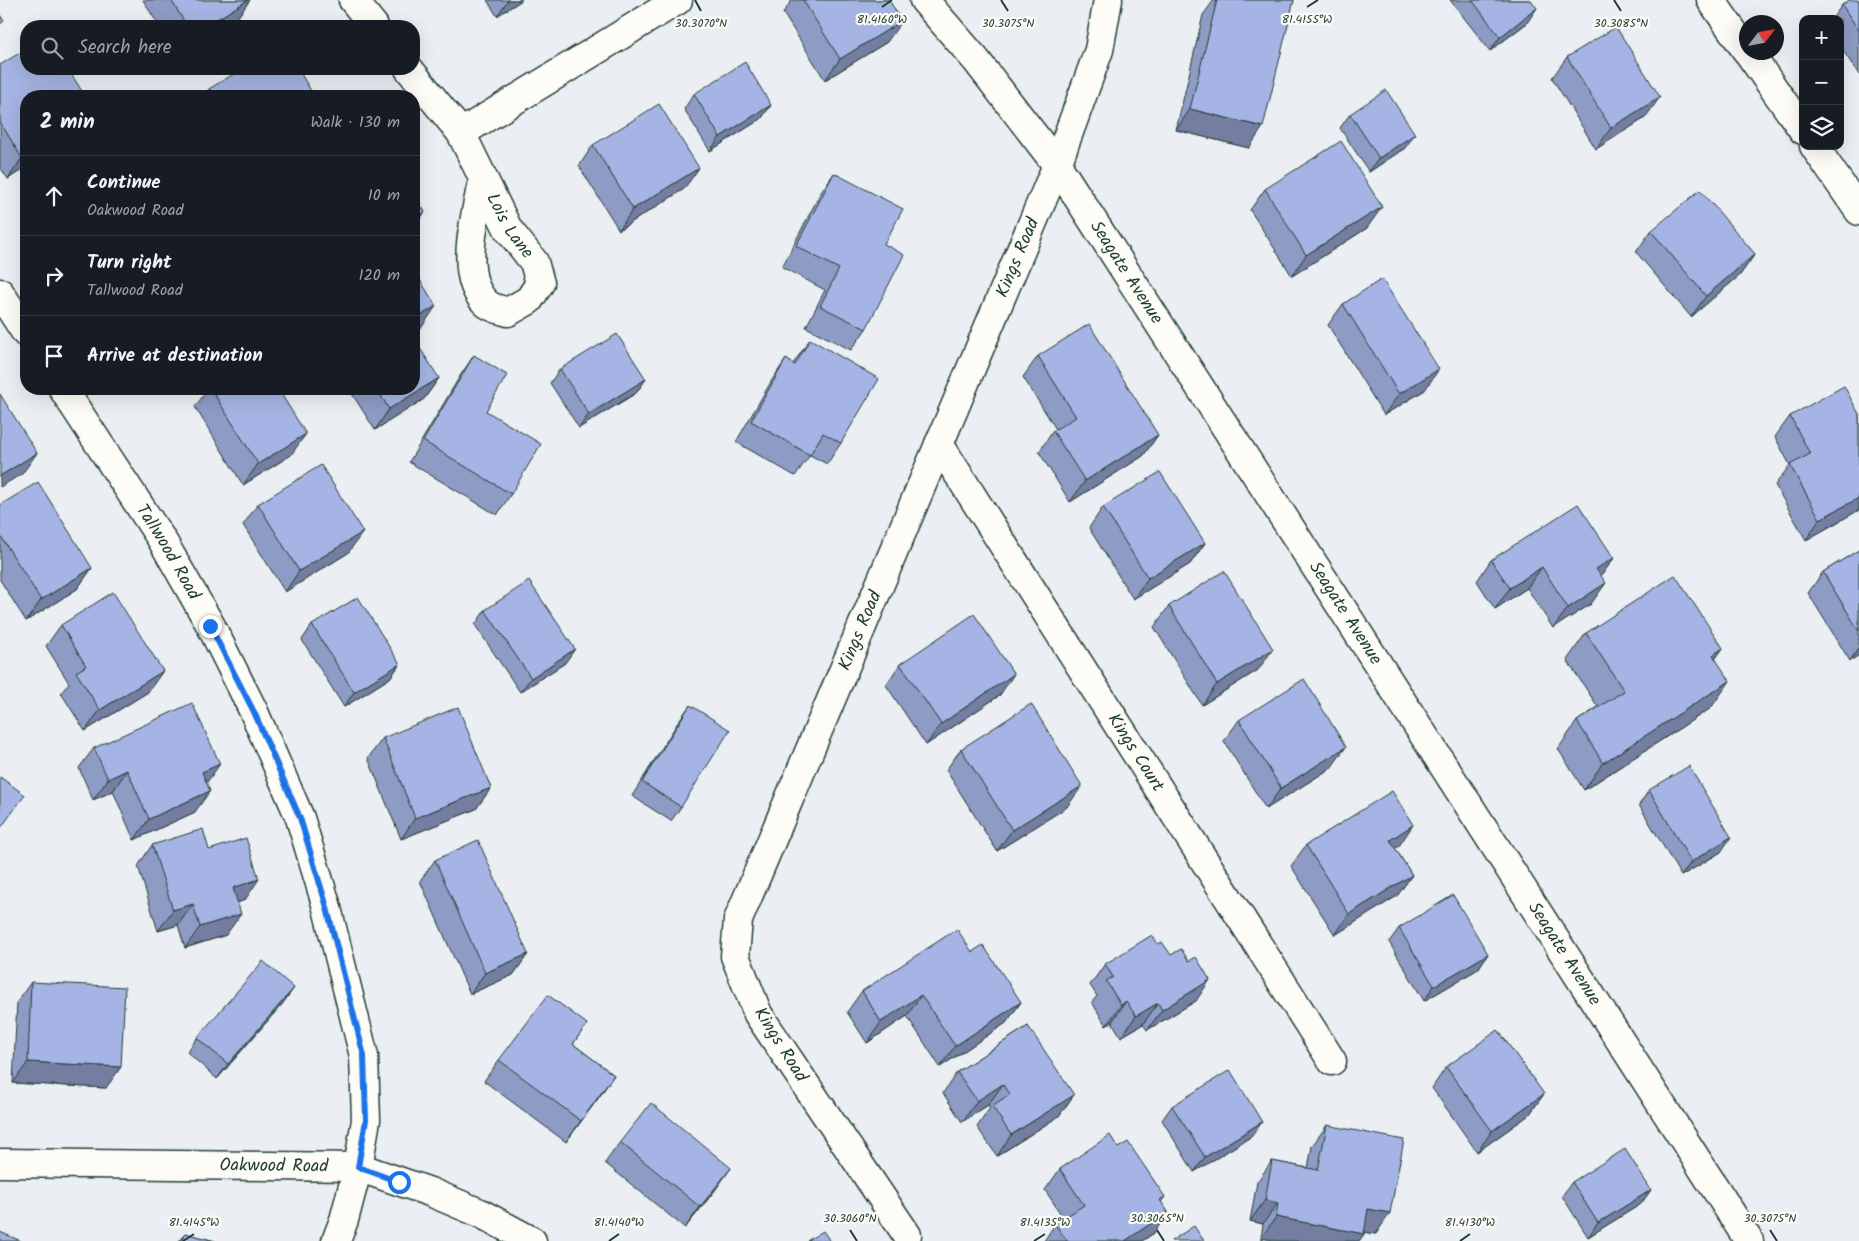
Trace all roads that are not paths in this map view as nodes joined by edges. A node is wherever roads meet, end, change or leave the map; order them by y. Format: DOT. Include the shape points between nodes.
graph roads {
  1 [pos="353,0"];
  2 [pos="678,0"];
  3 [pos="924,0"];
  4 [pos="1108,0"];
  5 [pos="1712,0"];
  6 [pos="369,20"];
  7 [pos="1739,39"];
  8 [pos="1753,60"];
  9 [pos="414,75"];
  10 [pos="1799,124"];
  11 [pos="461,133"];
  12 [pos="1817,150"];
  13 [pos="1057,164"];
  14 [pos="483,179"];
  15 [pos="1859,211"];
  16 [pos="0,293"];
  17 [pos="20,324"];
  18 [pos="67,395"];
  19 [pos="939,444"];
  20 [pos="1332,1061"];
  21 [pos="0,1162"];
  22 [pos="358,1167"];
  23 [pos="907,1236"];
  24 [pos="336,1241"];
  25 [pos="532,1241"];
  26 [pos="1749,1241"];
  1 -- 6 [label="street"];
  2 -- 11 [label="street"];
  3 -- 13 [label="street, Seagate Avenue" via="976,60"];
  4 -- 13 [label="street, Kings Road" via="1099,50"];
  5 -- 7 [label="street"];
  8 -- 10 [label="street"];
  9 -- 11 [label="street, Lois Lane"];
  11 -- 14 [label="street, Lois Lane"];
  12 -- 15 [label="street"];
  13 -- 19 [label="street, Kings Road"];
  13 -- 26 [label="street, Seagate Avenue"];
  16 -- 17 [label="street"];
  18 -- 22 [label="street, Tallwood Road" via="162,540 206,618 254,712 300,818 326,904 364,1056 366,1120"];
  19 -- 20 [label="street, Kings Court"];
  19 -- 23 [label="street, Kings Road" via="738,920 735,956 758,1014"];
  21 -- 22 [label="street, Oakwood Road"];
  22 -- 24 [label="street, Tallwood Road"];
  22 -- 25 [label="street, Oakwood Road" via="480,1213"];
}
